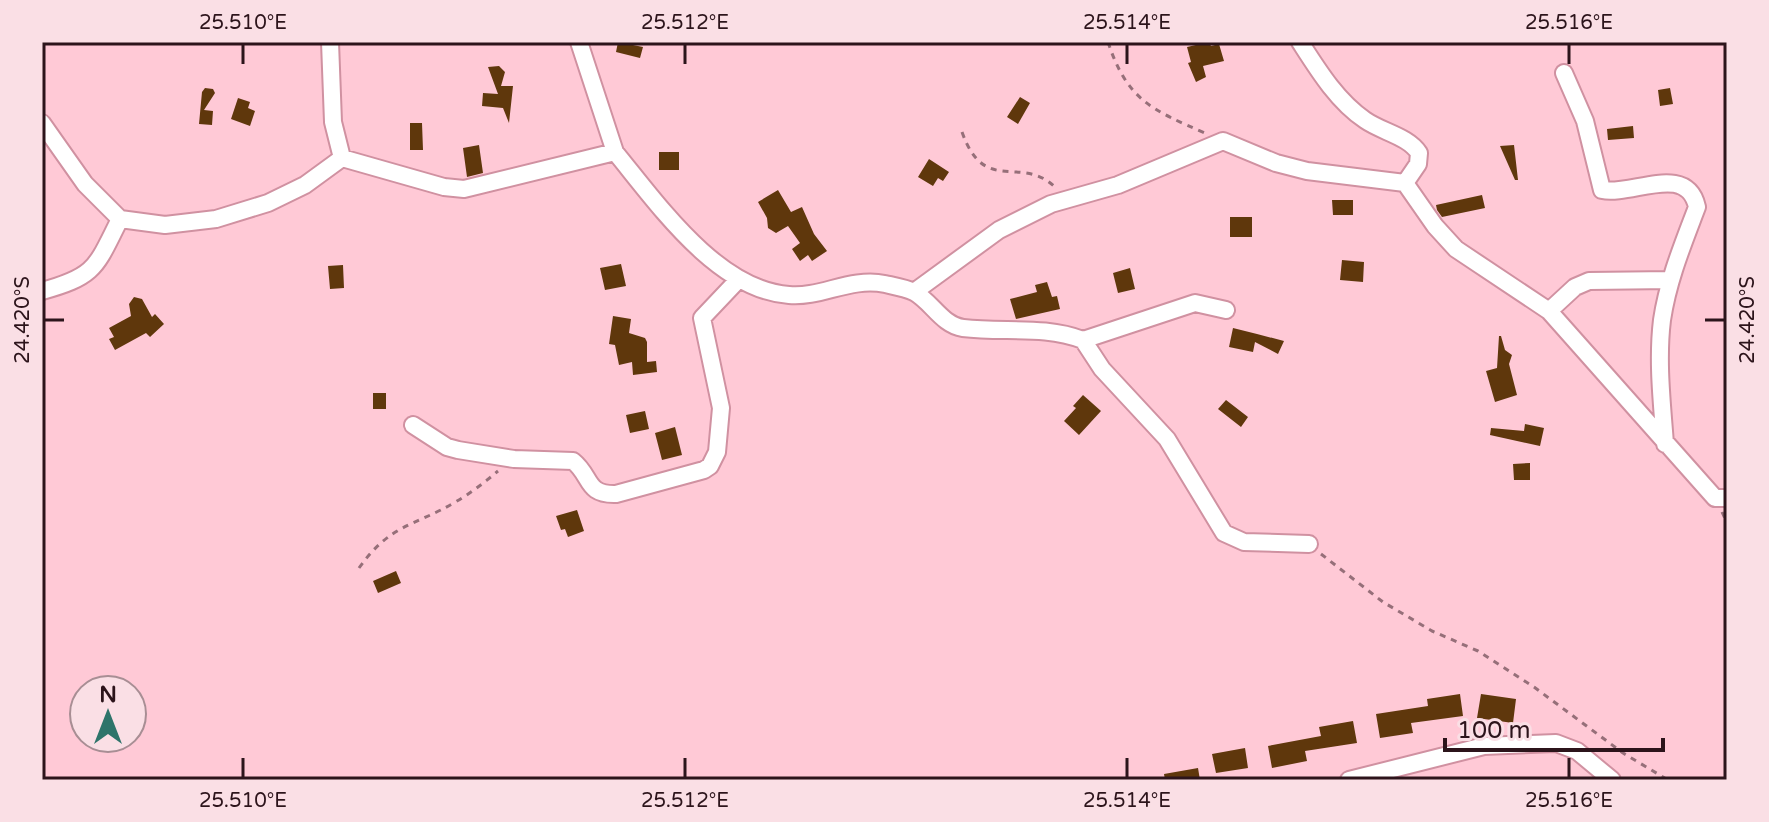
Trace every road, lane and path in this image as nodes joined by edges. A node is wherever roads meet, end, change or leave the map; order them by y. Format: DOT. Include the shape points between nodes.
graph roads {
  1 [pos="330,42"];
  2 [pos="579,42"];
  3 [pos="1108,42"];
  4 [pos="1300,42"];
  5 [pos="1564,73"];
  6 [pos="42,123"];
  7 [pos="962,132"];
  8 [pos="1223,141"];
  9 [pos="615,152"];
  10 [pos="342,158"];
  11 [pos="1405,183"];
  12 [pos="1067,199"];
  13 [pos="120,219"];
  14 [pos="738,280"];
  15 [pos="1671,280"];
  16 [pos="42,291"];
  17 [pos="914,292"];
  18 [pos="1226,310"];
  19 [pos="1549,311"];
  20 [pos="1083,340"];
  21 [pos="413,425"];
  22 [pos="1665,444"];
  23 [pos="514,459"];
  24 [pos="1727,498"];
  25 [pos="1309,544"];
  26 [pos="359,568"];
  27 [pos="1349,780"];
  28 [pos="1612,780"];
  29 [pos="1668,780"];
  1 -- 10 [label="street" via="333,122"];
  2 -- 9 [label="street"];
  3 -- 8 [label="path" via="1117,71 1145,104"];
  4 -- 11 [label="street" via="1349,108 1414,146 1418,164"];
  5 -- 15 [label="street" via="1585,121 1602,190 1672,182 1695,198 1697,207"];
  6 -- 13 [label="street" via="85,184"];
  7 -- 12 [label="path" via="981,165 1005,173 1035,173"];
  8 -- 11 [label="street" via="1307,171"];
  8 -- 12 [label="street" via="1118,185"];
  9 -- 10 [label="street" via="464,189"];
  9 -- 14 [label="street" via="668,217"];
  10 -- 13 [label="street" via="268,203 216,219 165,225"];
  11 -- 19 [label="street" via="1456,249"];
  12 -- 17 [label="street" via="999,230"];
  13 -- 16 [label="street" via="95,267 70,283"];
  14 -- 17 [label="street" via="793,296 853,283 882,283"];
  14 -- 23 [label="street" via="702,318 721,408 717,452 710,466 609,494 592,488 573,461"];
  15 -- 19 [label="street" via="1589,281"];
  15 -- 22 [label="street" via="1662,321"];
  17 -- 20 [label="street" via="956,326 1054,331"];
  18 -- 20 [label="street" via="1195,303"];
  19 -- 22 [label="street"];
  20 -- 25 [label="street" via="1102,369 1167,439 1224,533 1244,542"];
  21 -- 23 [label="street" via="447,447"];
  22 -- 24 [label="street" via="1715,498"];
  23 -- 26 [label="path" via="457,501 402,526 375,545"];
  25 -- 29 [label="path" via="1383,602 1478,651"];
  27 -- 28 [label="street" via="1484,746 1556,743 1577,751"];
}
